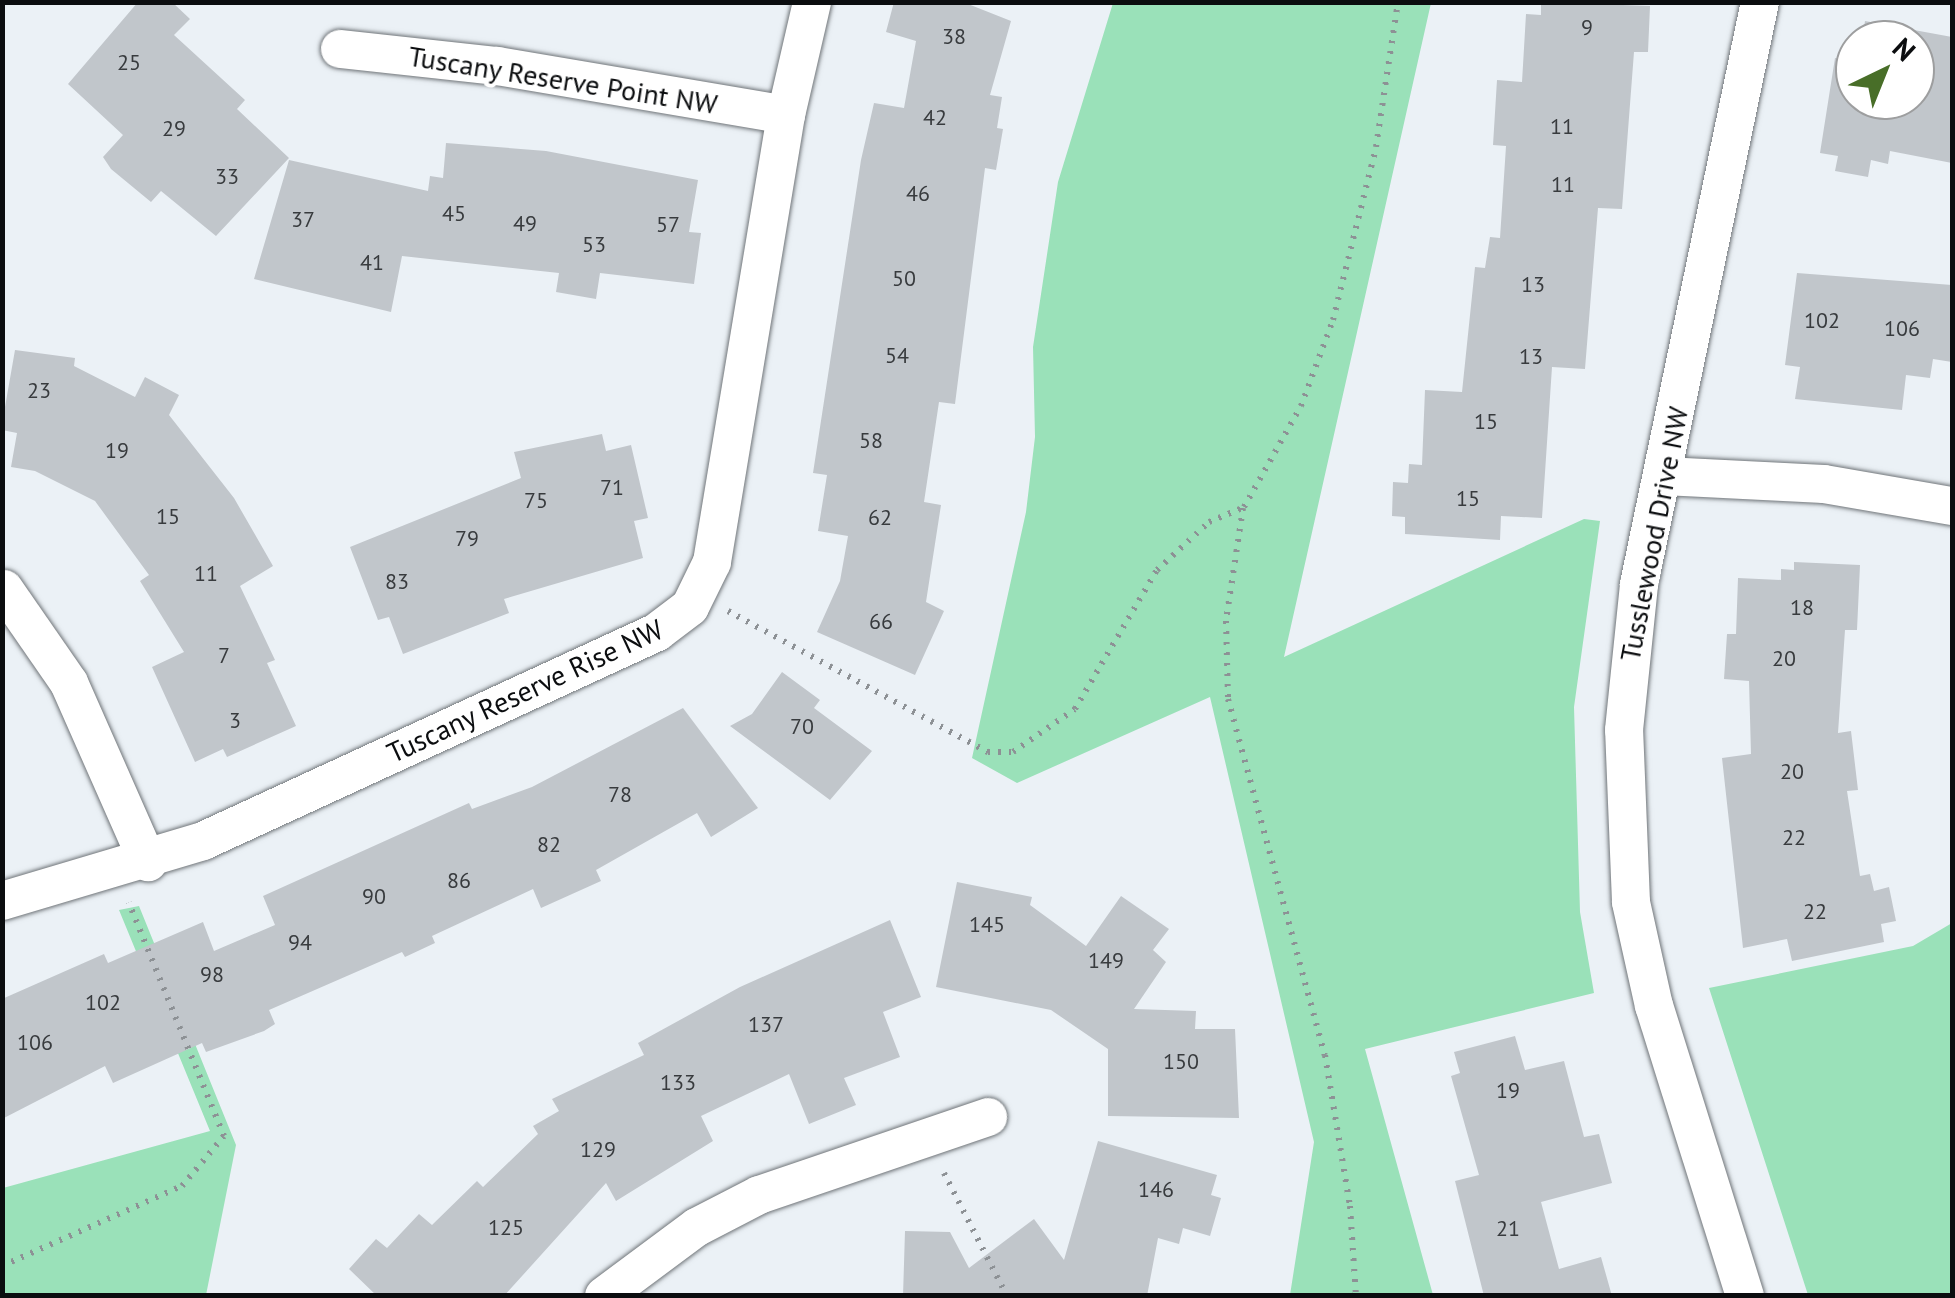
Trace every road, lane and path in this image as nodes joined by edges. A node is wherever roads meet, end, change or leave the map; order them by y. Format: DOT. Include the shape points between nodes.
graph roads {
  1 [pos="812,2"];
  2 [pos="1398,2"];
  3 [pos="1760,2"];
  4 [pos="340,48"];
  5 [pos="786,115"];
  6 [pos="1664,476"];
  7 [pos="1952,506"];
  8 [pos="1244,507"];
  9 [pos="4,590"];
  10 [pos="698,596"];
  11 [pos="132,866"];
  12 [pos="2,900"];
  13 [pos="988,1117"];
  14 [pos="926,1138"];
  15 [pos="2,1266"];
  16 [pos="604,1296"];
  17 [pos="1007,1296"];
  18 [pos="1356,1296"];
  19 [pos="1745,1296"];
  1 -- 5 [label="street"];
  2 -- 8 [label="path" via="1376,147 1333,320 1301,406"];
  3 -- 6 [label="street, Tusslewood Drive NW"];
  4 -- 5 [label="street, Tuscany Reserve Point NW" via="497,66"];
  5 -- 10 [label="street" via="712,562"];
  6 -- 7 [label="street" via="1842,486"];
  6 -- 19 [label="street, Tusslewood Drive NW" via="1639,584 1624,730 1632,902 1654,1006"];
  8 -- 10 [label="path" via="1209,522 1157,570 1075,710 1012,752 988,752"];
  8 -- 18 [label="path" via="1226,621 1228,699 1325,1055 1350,1206"];
  9 -- 11 [label="street" via="69,683"];
  10 -- 11 [label="street, Tuscany Reserve Rise NW" via="656,632"];
  11 -- 12 [label="street, Tuscany Reserve Rise NW"];
  11 -- 15 [label="path" via="224,1136 182,1186"];
  13 -- 14 [label="street"];
  14 -- 16 [label="street" via="759,1195 672,1244"];
  14 -- 17 [label="path"];
}
